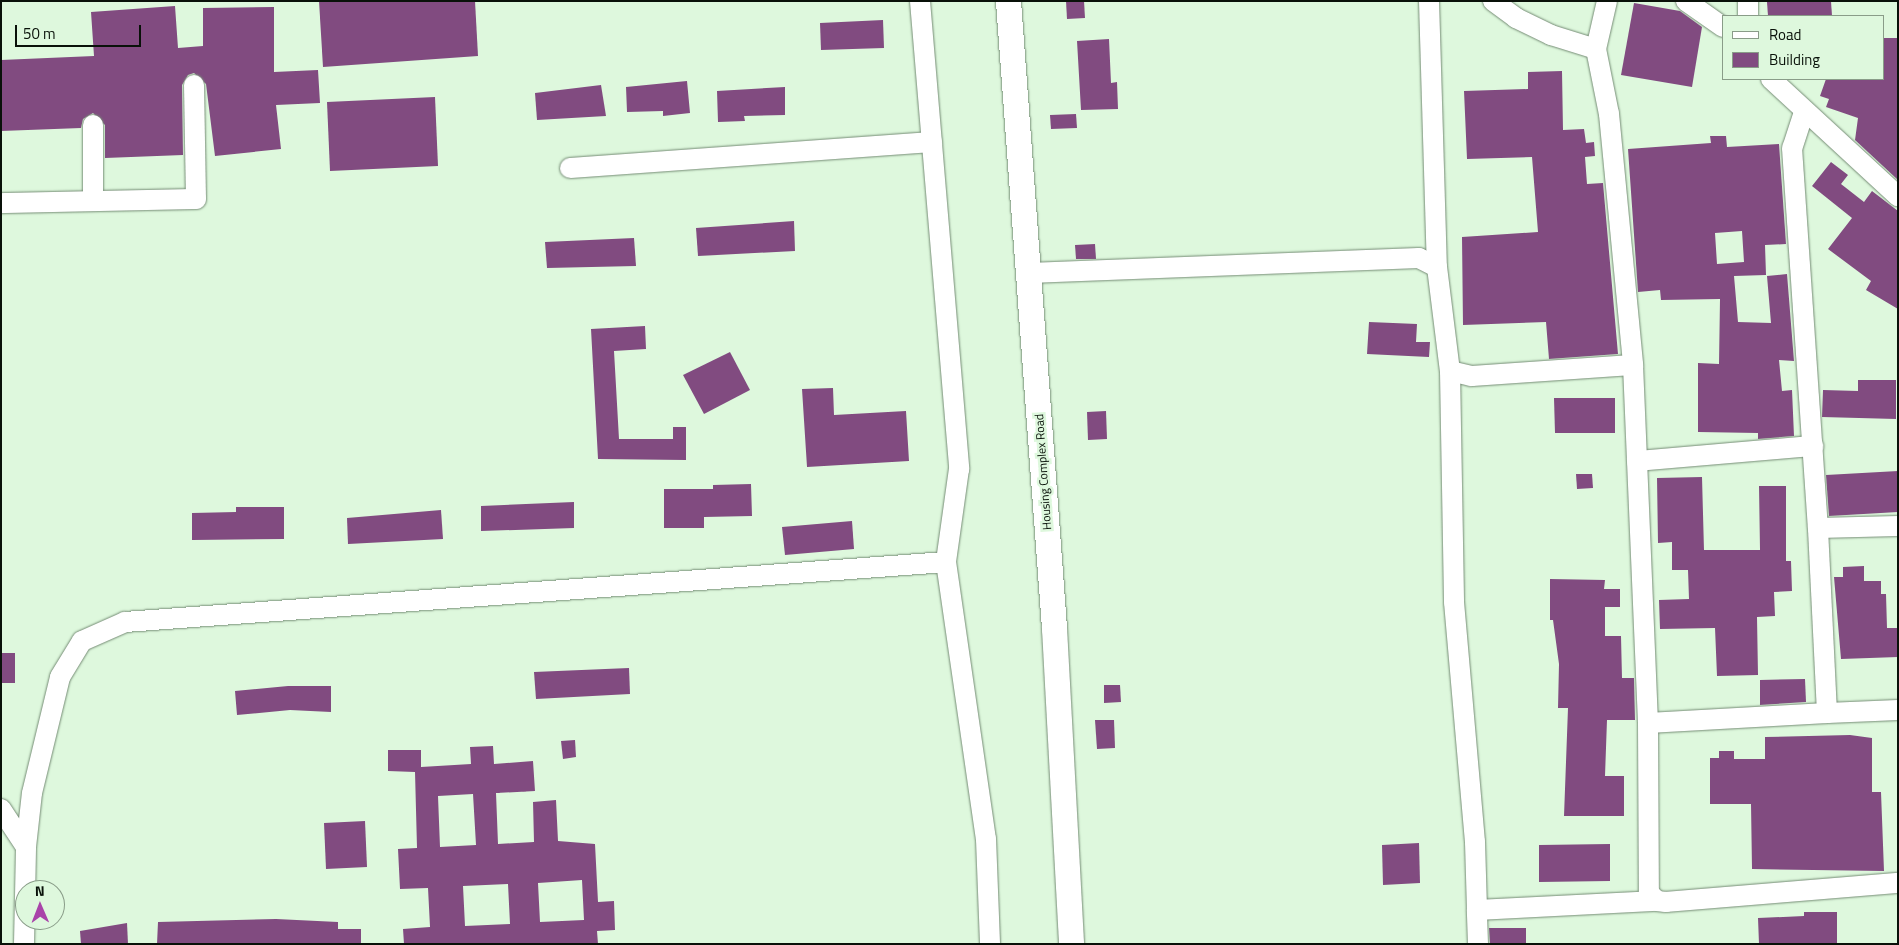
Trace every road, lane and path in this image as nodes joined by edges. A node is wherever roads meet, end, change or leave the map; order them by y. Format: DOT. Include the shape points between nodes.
graph roads {
  1 [pos="920,1"];
  2 [pos="1008,1"];
  3 [pos="1429,1"];
  4 [pos="1493,1"];
  5 [pos="1607,1"];
  6 [pos="1686,1"];
  7 [pos="1748,1"];
  8 [pos="1748,15"];
  9 [pos="1722,26"];
  10 [pos="1596,49"];
  11 [pos="1772,80"];
  12 [pos="194,85"];
  13 [pos="1804,112"];
  14 [pos="93,125"];
  15 [pos="932,142"];
  16 [pos="570,168"];
  17 [pos="1898,196"];
  18 [pos="93,201"];
  19 [pos="1,203"];
  20 [pos="1437,267"];
  21 [pos="1029,273"];
  22 [pos="1633,365"];
  23 [pos="1450,371"];
  24 [pos="1813,446"];
  25 [pos="1637,461"];
  26 [pos="1898,526"];
  27 [pos="1818,528"];
  28 [pos="946,562"];
  29 [pos="1898,710"];
  30 [pos="1827,713"];
  31 [pos="1648,723"];
  32 [pos="1,809"];
  33 [pos="26,847"];
  34 [pos="1898,883"];
  35 [pos="1657,901"];
  36 [pos="1476,910"];
  37 [pos="24,944"];
  38 [pos="990,944"];
  39 [pos="1071,944"];
  40 [pos="1478,944"];
  1 -- 15 [label="street"];
  2 -- 21 [label="street, Housing Complex Road"];
  3 -- 20 [label="street"];
  4 -- 10 [label="street" via="1516,18 1551,35"];
  5 -- 10 [label="street"];
  6 -- 9 [label="street"];
  7 -- 8 [label="street"];
  10 -- 22 [label="street" via="1609,114"];
  11 -- 13 [label="street"];
  12 -- 18 [label="street" via="196,199"];
  13 -- 17 [label="street"];
  13 -- 24 [label="street" via="1792,148"];
  14 -- 18 [label="street"];
  15 -- 16 [label="street"];
  15 -- 28 [label="street" via="959,469"];
  18 -- 19 [label="street"];
  20 -- 21 [label="street" via="1419,258"];
  20 -- 23 [label="street"];
  21 -- 39 [label="street, Housing Complex Road" via="1054,628"];
  22 -- 23 [label="street" via="1471,376"];
  22 -- 25 [label="street"];
  23 -- 36 [label="street" via="1454,602 1475,842"];
  24 -- 25 [label="street"];
  24 -- 27 [label="street"];
  25 -- 31 [label="street"];
  26 -- 27 [label="street"];
  27 -- 30 [label="street"];
  28 -- 33 [label="street" via="125,622 82,641 60,676 32,793"];
  28 -- 38 [label="street" via="986,839"];
  29 -- 30 [label="street"];
  30 -- 31 [label="street"];
  31 -- 35 [label="street" via="1648,882 1649,893"];
  32 -- 33 [label="street"];
  33 -- 37 [label="street"];
  34 -- 35 [label="street"];
  35 -- 36 [label="street"];
  36 -- 40 [label="street"];
}
